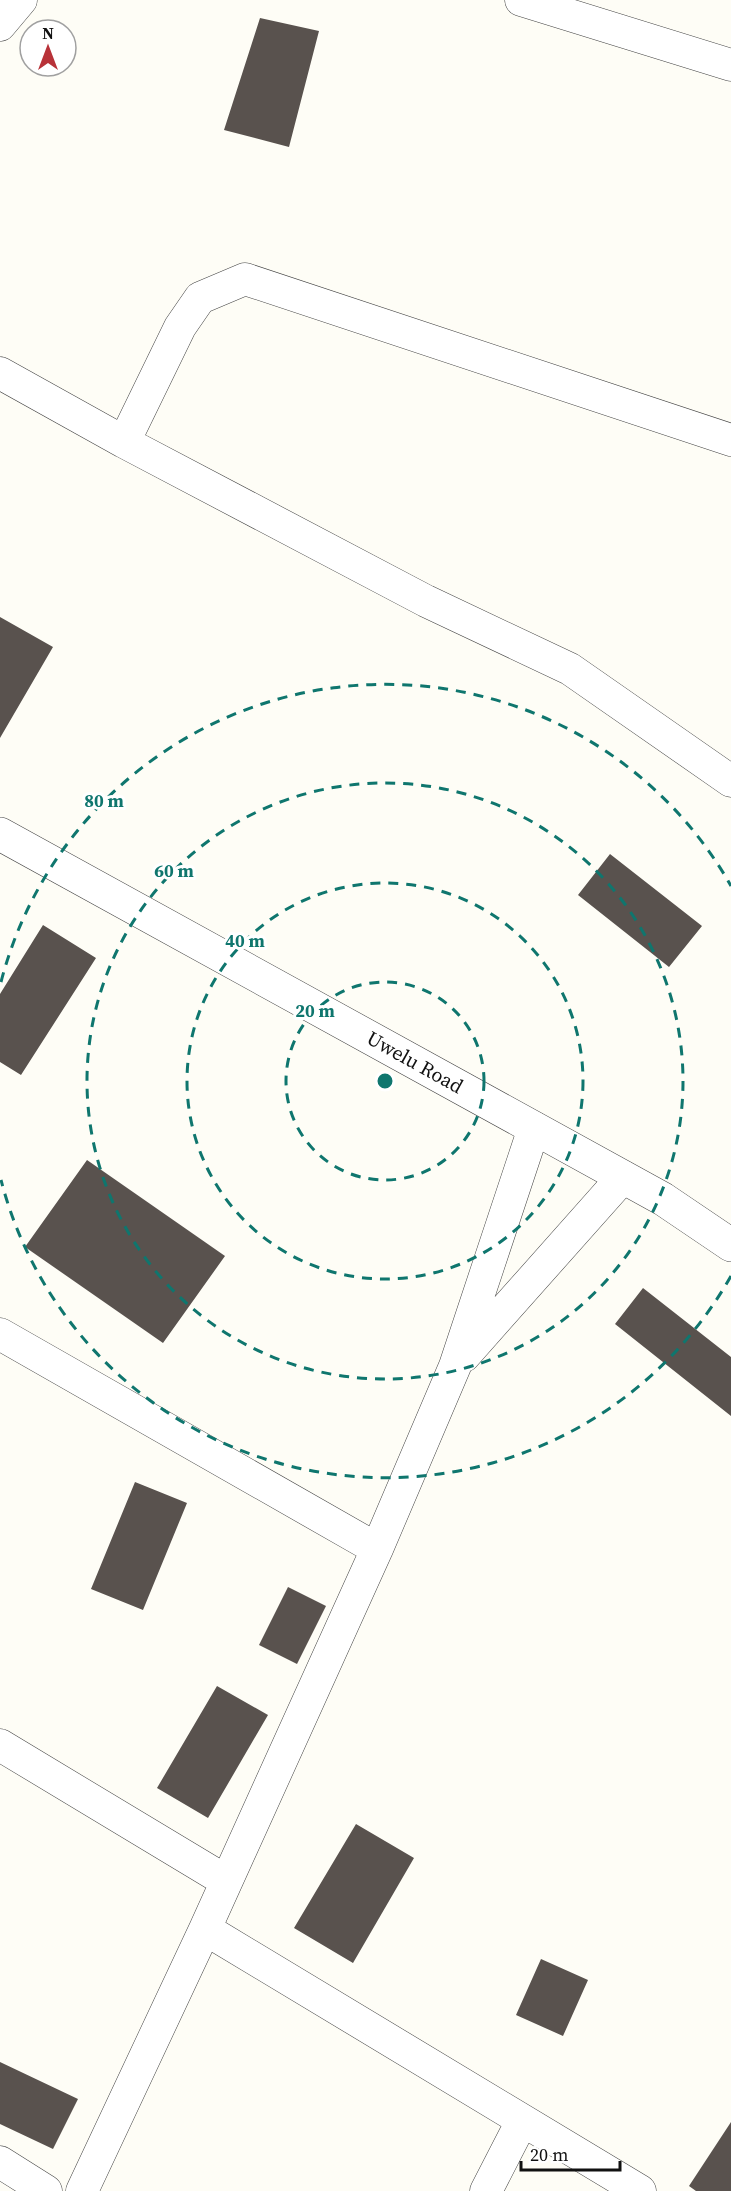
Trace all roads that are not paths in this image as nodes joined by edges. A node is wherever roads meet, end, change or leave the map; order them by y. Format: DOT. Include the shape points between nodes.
graph roads {
  1 [pos="21,0"];
  2 [pos="521,0"];
  3 [pos="0,25"];
  4 [pos="731,65"];
  5 [pos="0,373"];
  6 [pos="731,440"];
  7 [pos="124,442"];
  8 [pos="731,782"];
  9 [pos="0,834"];
  10 [pos="534,1128"];
  11 [pos="623,1177"];
  12 [pos="731,1245"];
  13 [pos="0,1334"];
  14 [pos="455,1366"];
  15 [pos="377,1549"];
  16 [pos="0,1745"];
  17 [pos="226,1881"];
  18 [pos="205,1929"];
  19 [pos="522,2121"];
  20 [pos="0,2162"];
  21 [pos="46,2191"];
  22 [pos="82,2191"];
  23 [pos="486,2191"];
  24 [pos="640,2191"];
  1 -- 3 [label="street"];
  2 -- 4 [label="street"];
  5 -- 7 [label="street"];
  6 -- 7 [label="street" via="245,279 200,298 180,327"];
  7 -- 8 [label="street" via="426,601 570,669"];
  9 -- 10 [label="street, Uwelu Road"];
  10 -- 11 [label="street, Uwelu Road"];
  10 -- 14 [label="street"];
  11 -- 12 [label="street, Uwelu Road"];
  11 -- 14 [label="street"];
  13 -- 15 [label="street"];
  14 -- 15 [label="street"];
  15 -- 17 [label="street"];
  16 -- 17 [label="street"];
  17 -- 18 [label="street"];
  18 -- 19 [label="street"];
  18 -- 22 [label="street"];
  19 -- 23 [label="street"];
  19 -- 24 [label="street"];
  20 -- 21 [label="street"];
}
